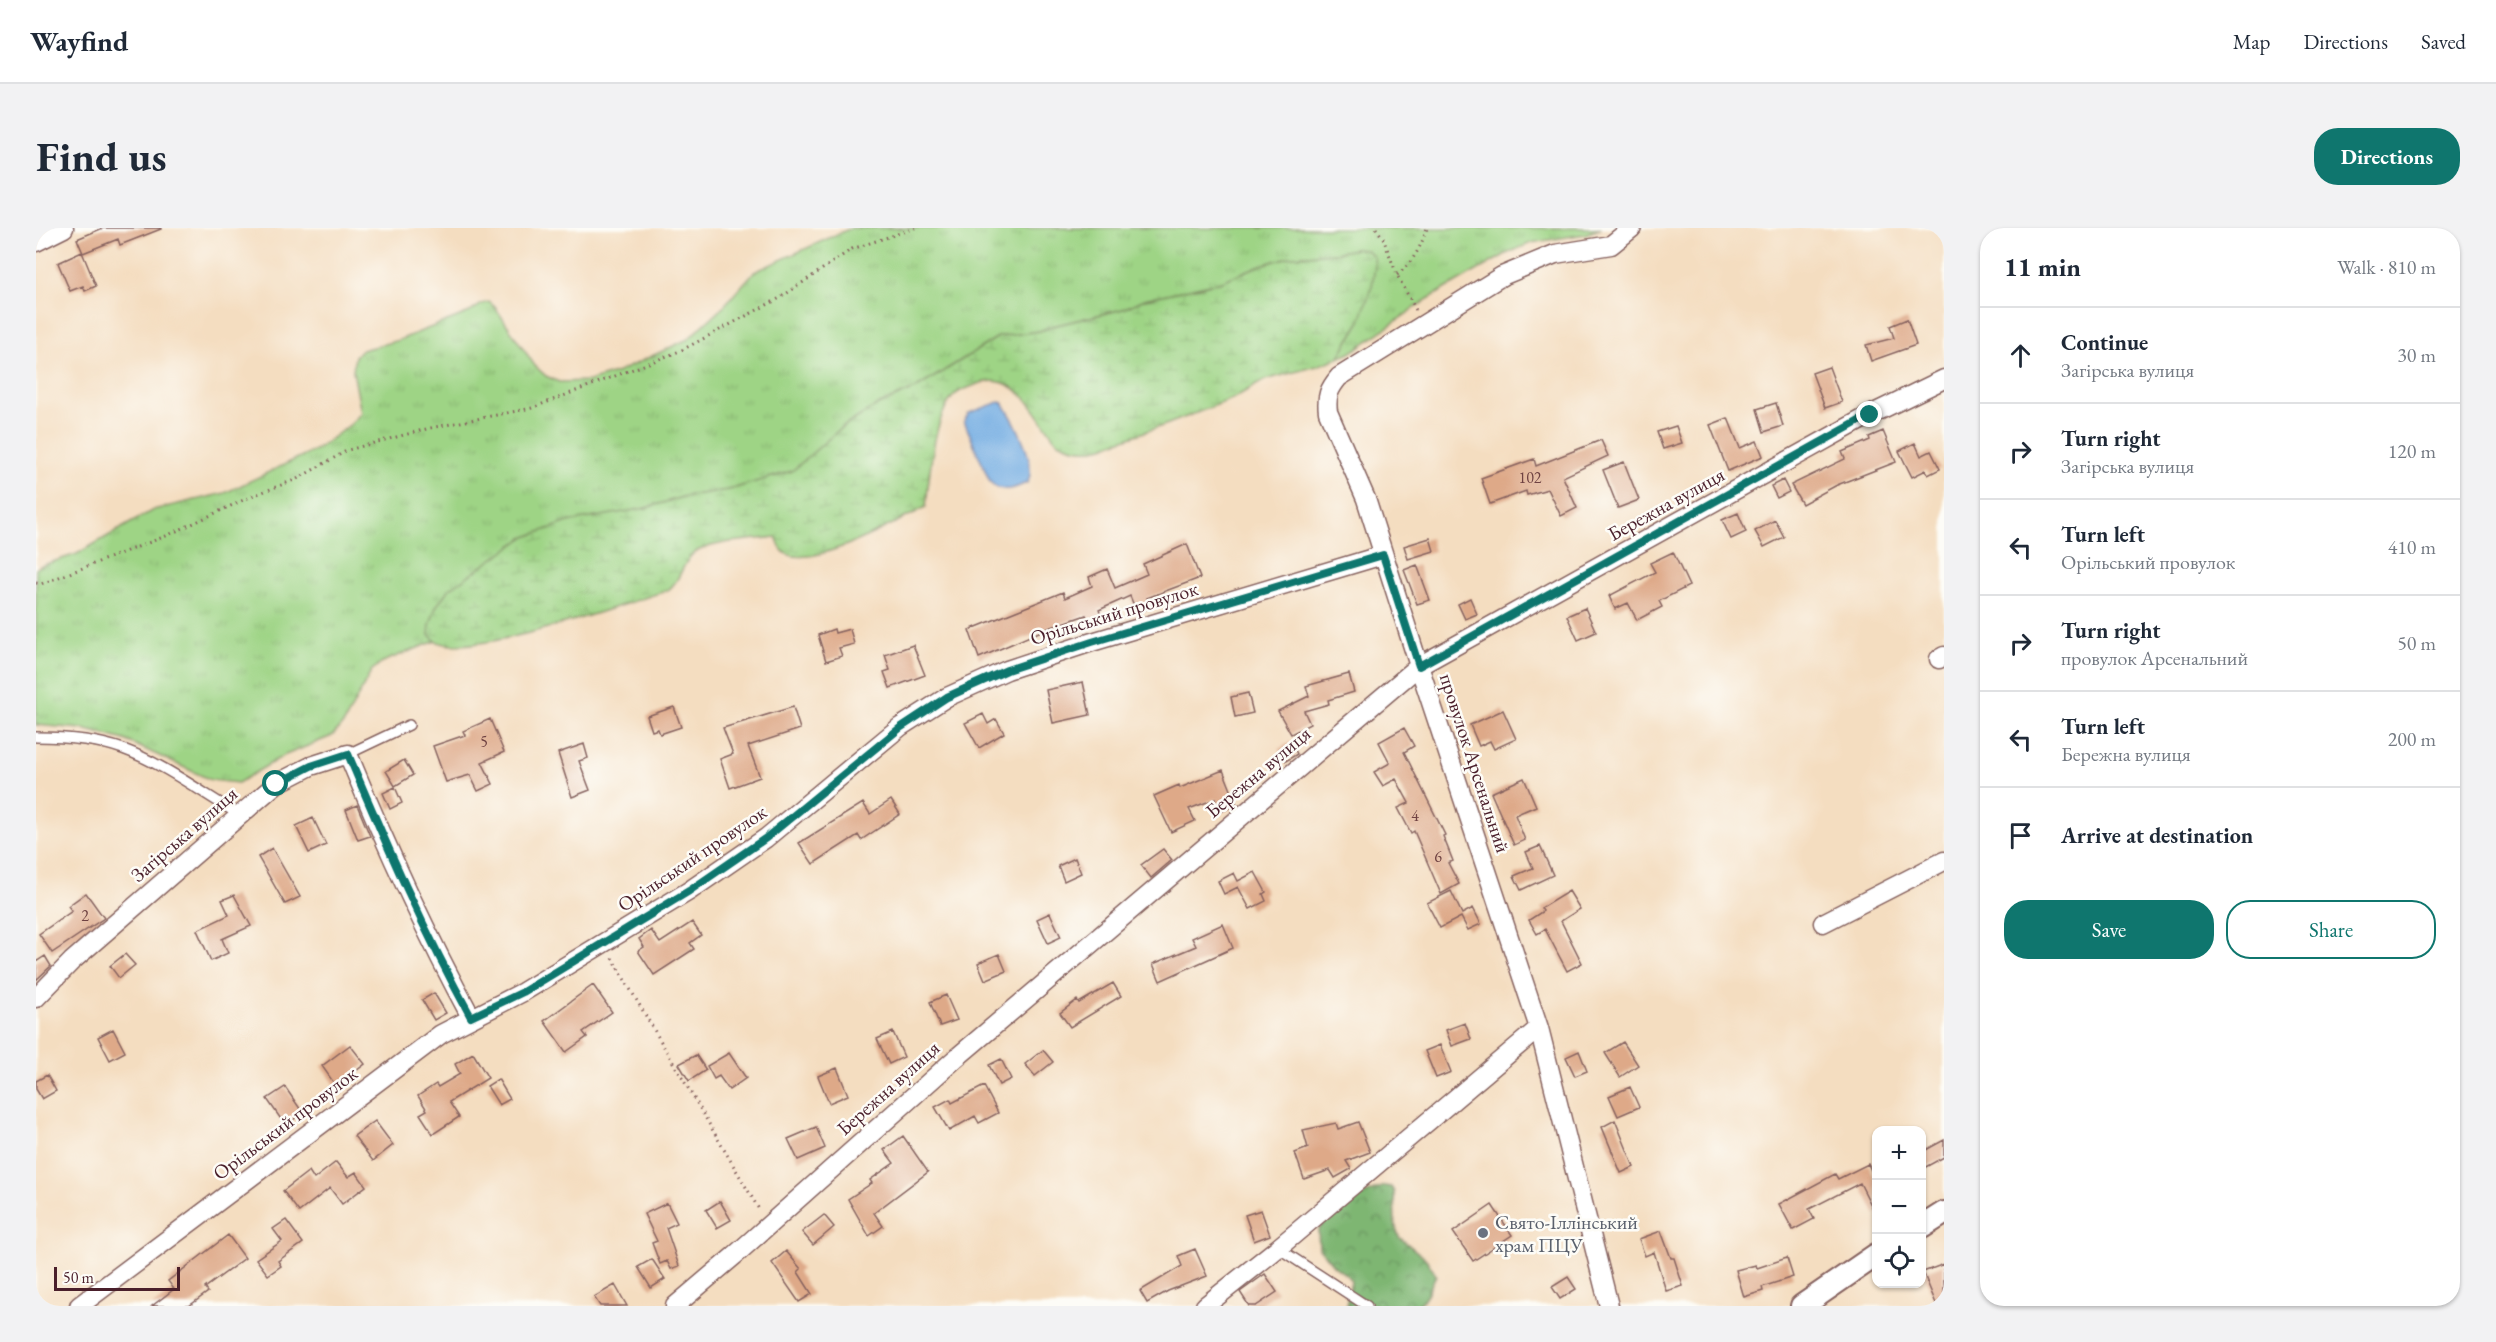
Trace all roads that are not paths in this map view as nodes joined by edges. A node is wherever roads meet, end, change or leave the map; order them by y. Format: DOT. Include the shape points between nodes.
graph roads {
  1 [pos="64,228"];
  2 [pos="1632,228"];
  3 [pos="36,242"];
  4 [pos="1944,379"];
  5 [pos="1383,555"];
  6 [pos="1419,666"];
  7 [pos="409,725"];
  8 [pos="36,737"];
  9 [pos="348,754"];
  10 [pos="240,815"];
  11 [pos="1944,861"];
  12 [pos="1823,923"];
  13 [pos="36,998"];
  14 [pos="471,1017"];
  15 [pos="1539,1029"];
  16 [pos="1944,1213"];
  17 [pos="1926,1224"];
  18 [pos="1278,1248"];
  19 [pos="1872,1259"];
  20 [pos="80,1306"];
  21 [pos="675,1306"];
  22 [pos="1205,1306"];
  23 [pos="1367,1306"];
  24 [pos="1609,1306"];
  25 [pos="1802,1306"];
  1 -- 3 [label="street"];
  2 -- 5 [label="street, провулок Арсенальний" via="1611,245 1555,254 1502,276 1339,377 1329,389 1329,412 1366,499"];
  4 -- 6 [label="street, Бережна вулиця" via="1870,415"];
  5 -- 6 [label="street, провулок Арсенальний"];
  5 -- 14 [label="street, Орільський провулок" via="1092,642 1007,670 947,697 900,728 766,838 604,944 523,992"];
  6 -- 15 [label="street, провулок Арсенальний"];
  6 -- 21 [label="street, Бережна вулиця" via="973,1044"];
  7 -- 9 [label="lane"];
  8 -- 10 [label="lane" via="76,738 123,749"];
  9 -- 10 [label="street, Загірська вулиця" via="311,766 276,784"];
  9 -- 14 [label="street" via="397,870"];
  10 -- 13 [label="street, Загірська вулиця" via="72,961"];
  11 -- 12 [label="street"];
  14 -- 20 [label="street, Орільський провулок" via="441,1034"];
  15 -- 18 [label="street"];
  15 -- 24 [label="street, провулок Арсенальний"];
  16 -- 17 [label="street"];
  18 -- 22 [label="street"];
  18 -- 23 [label="lane"];
  19 -- 25 [label="street"];
}
